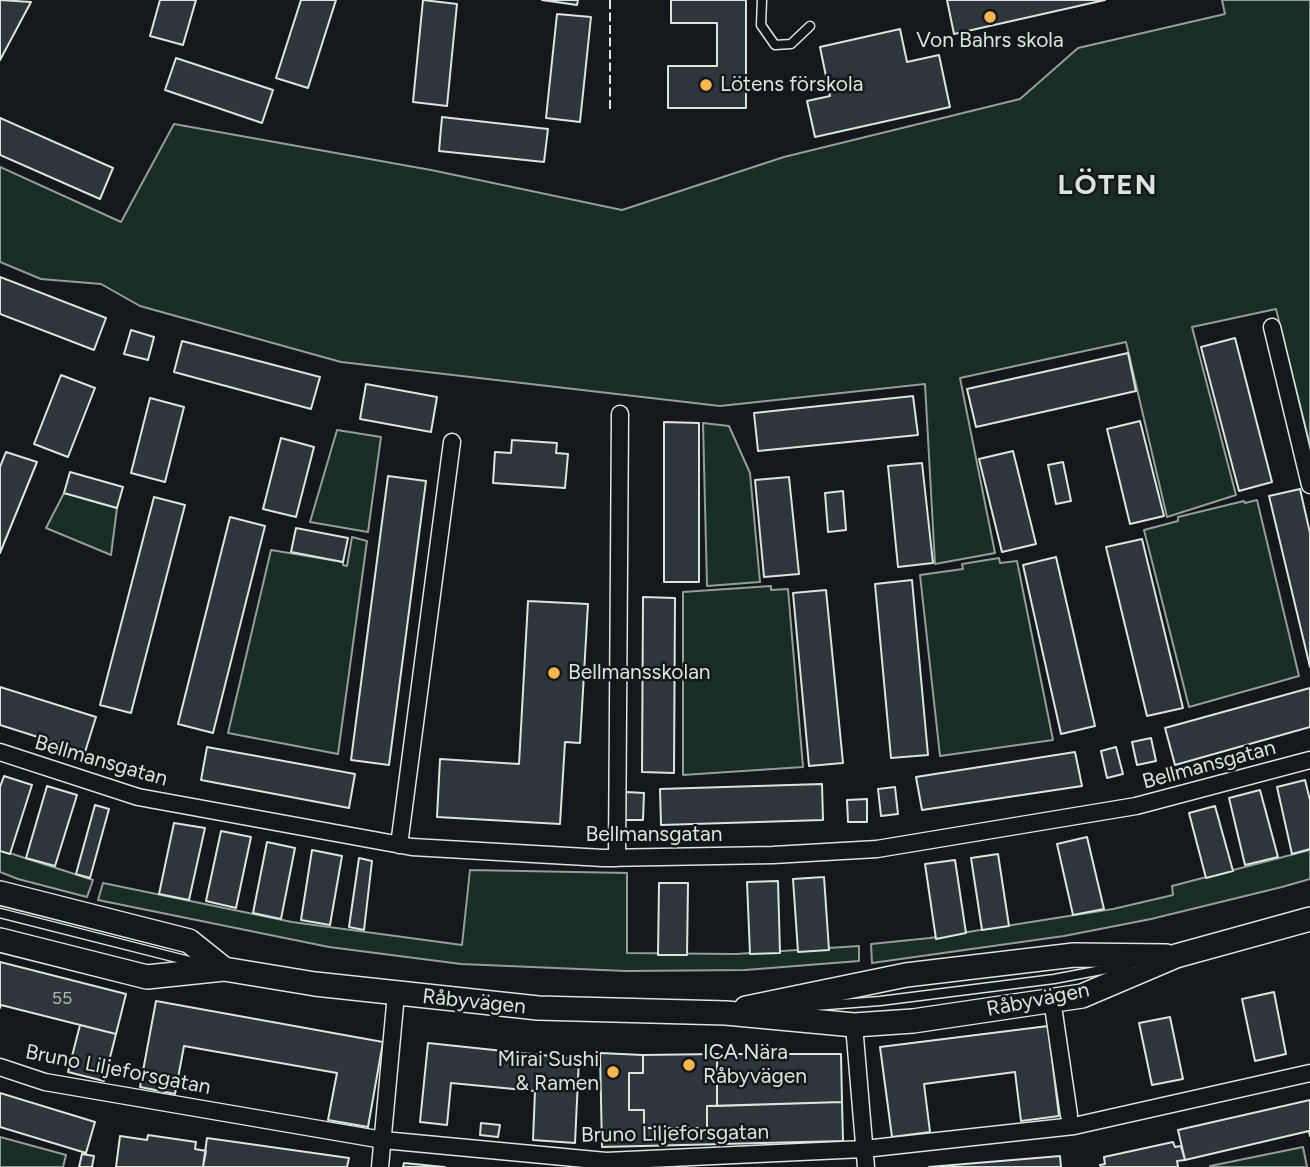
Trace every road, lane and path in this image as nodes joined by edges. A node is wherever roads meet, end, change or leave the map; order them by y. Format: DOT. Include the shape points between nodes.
graph roads {
  1 [pos="762,0"];
  2 [pos="810,26"];
  3 [pos="1272,327"];
  4 [pos="620,414"];
  5 [pos="452,442"];
  6 [pos="1310,485"];
  7 [pos="0,752"];
  8 [pos="1310,760"];
  9 [pos="399,845"];
  10 [pos="617,858"];
  11 [pos="0,893"];
  12 [pos="0,913"];
  13 [pos="1310,919"];
  14 [pos="0,940"];
  15 [pos="1176,956"];
  16 [pos="224,969"];
  17 [pos="396,994"];
  18 [pos="726,1013"];
  19 [pos="1054,1013"];
  20 [pos="855,1025"];
  21 [pos="0,1067"];
  22 [pos="1310,1073"];
  23 [pos="1069,1115"];
  24 [pos="383,1140"];
  25 [pos="864,1149"];
  26 [pos="380,1167"];
  27 [pos="866,1167"];
  1 -- 2 [label="lane" via="761,25 775,45 790,44"];
  3 -- 6 [label="street"];
  4 -- 10 [label="street"];
  5 -- 9 [label="street"];
  7 -- 9 [label="street, Bellmansgatan" via="138,797"];
  8 -- 10 [label="street, Bellmansgatan" via="1136,806 877,849"];
  9 -- 10 [label="street, Bellmansgatan"];
  11 -- 16 [label="main road" via="189,941"];
  12 -- 16 [label="lane, Råbyvägen"];
  13 -- 15 [label="main road, Råbyvägen"];
  14 -- 16 [label="main road, Råbyvägen" via="147,977"];
  15 -- 18 [label="main road, Råbyvägen" via="1074,955 906,975"];
  15 -- 20 [label="main road, Råbyvägen" via="1082,996"];
  16 -- 17 [label="main road, Råbyvägen"];
  17 -- 18 [label="main road, Råbyvägen" via="538,1008"];
  17 -- 24 [label="street"];
  18 -- 20 [label="main road, Råbyvägen"];
  19 -- 23 [label="street"];
  20 -- 25 [label="street"];
  21 -- 24 [label="street, Bruno Liljeforsgatan" via="45,1082"];
  22 -- 25 [label="street, Bruno Liljeforsgatan" via="1074,1126"];
  24 -- 25 [label="street, Bruno Liljeforsgatan" via="606,1161"];
  24 -- 26 [label="street"];
  25 -- 27 [label="street"];
}
